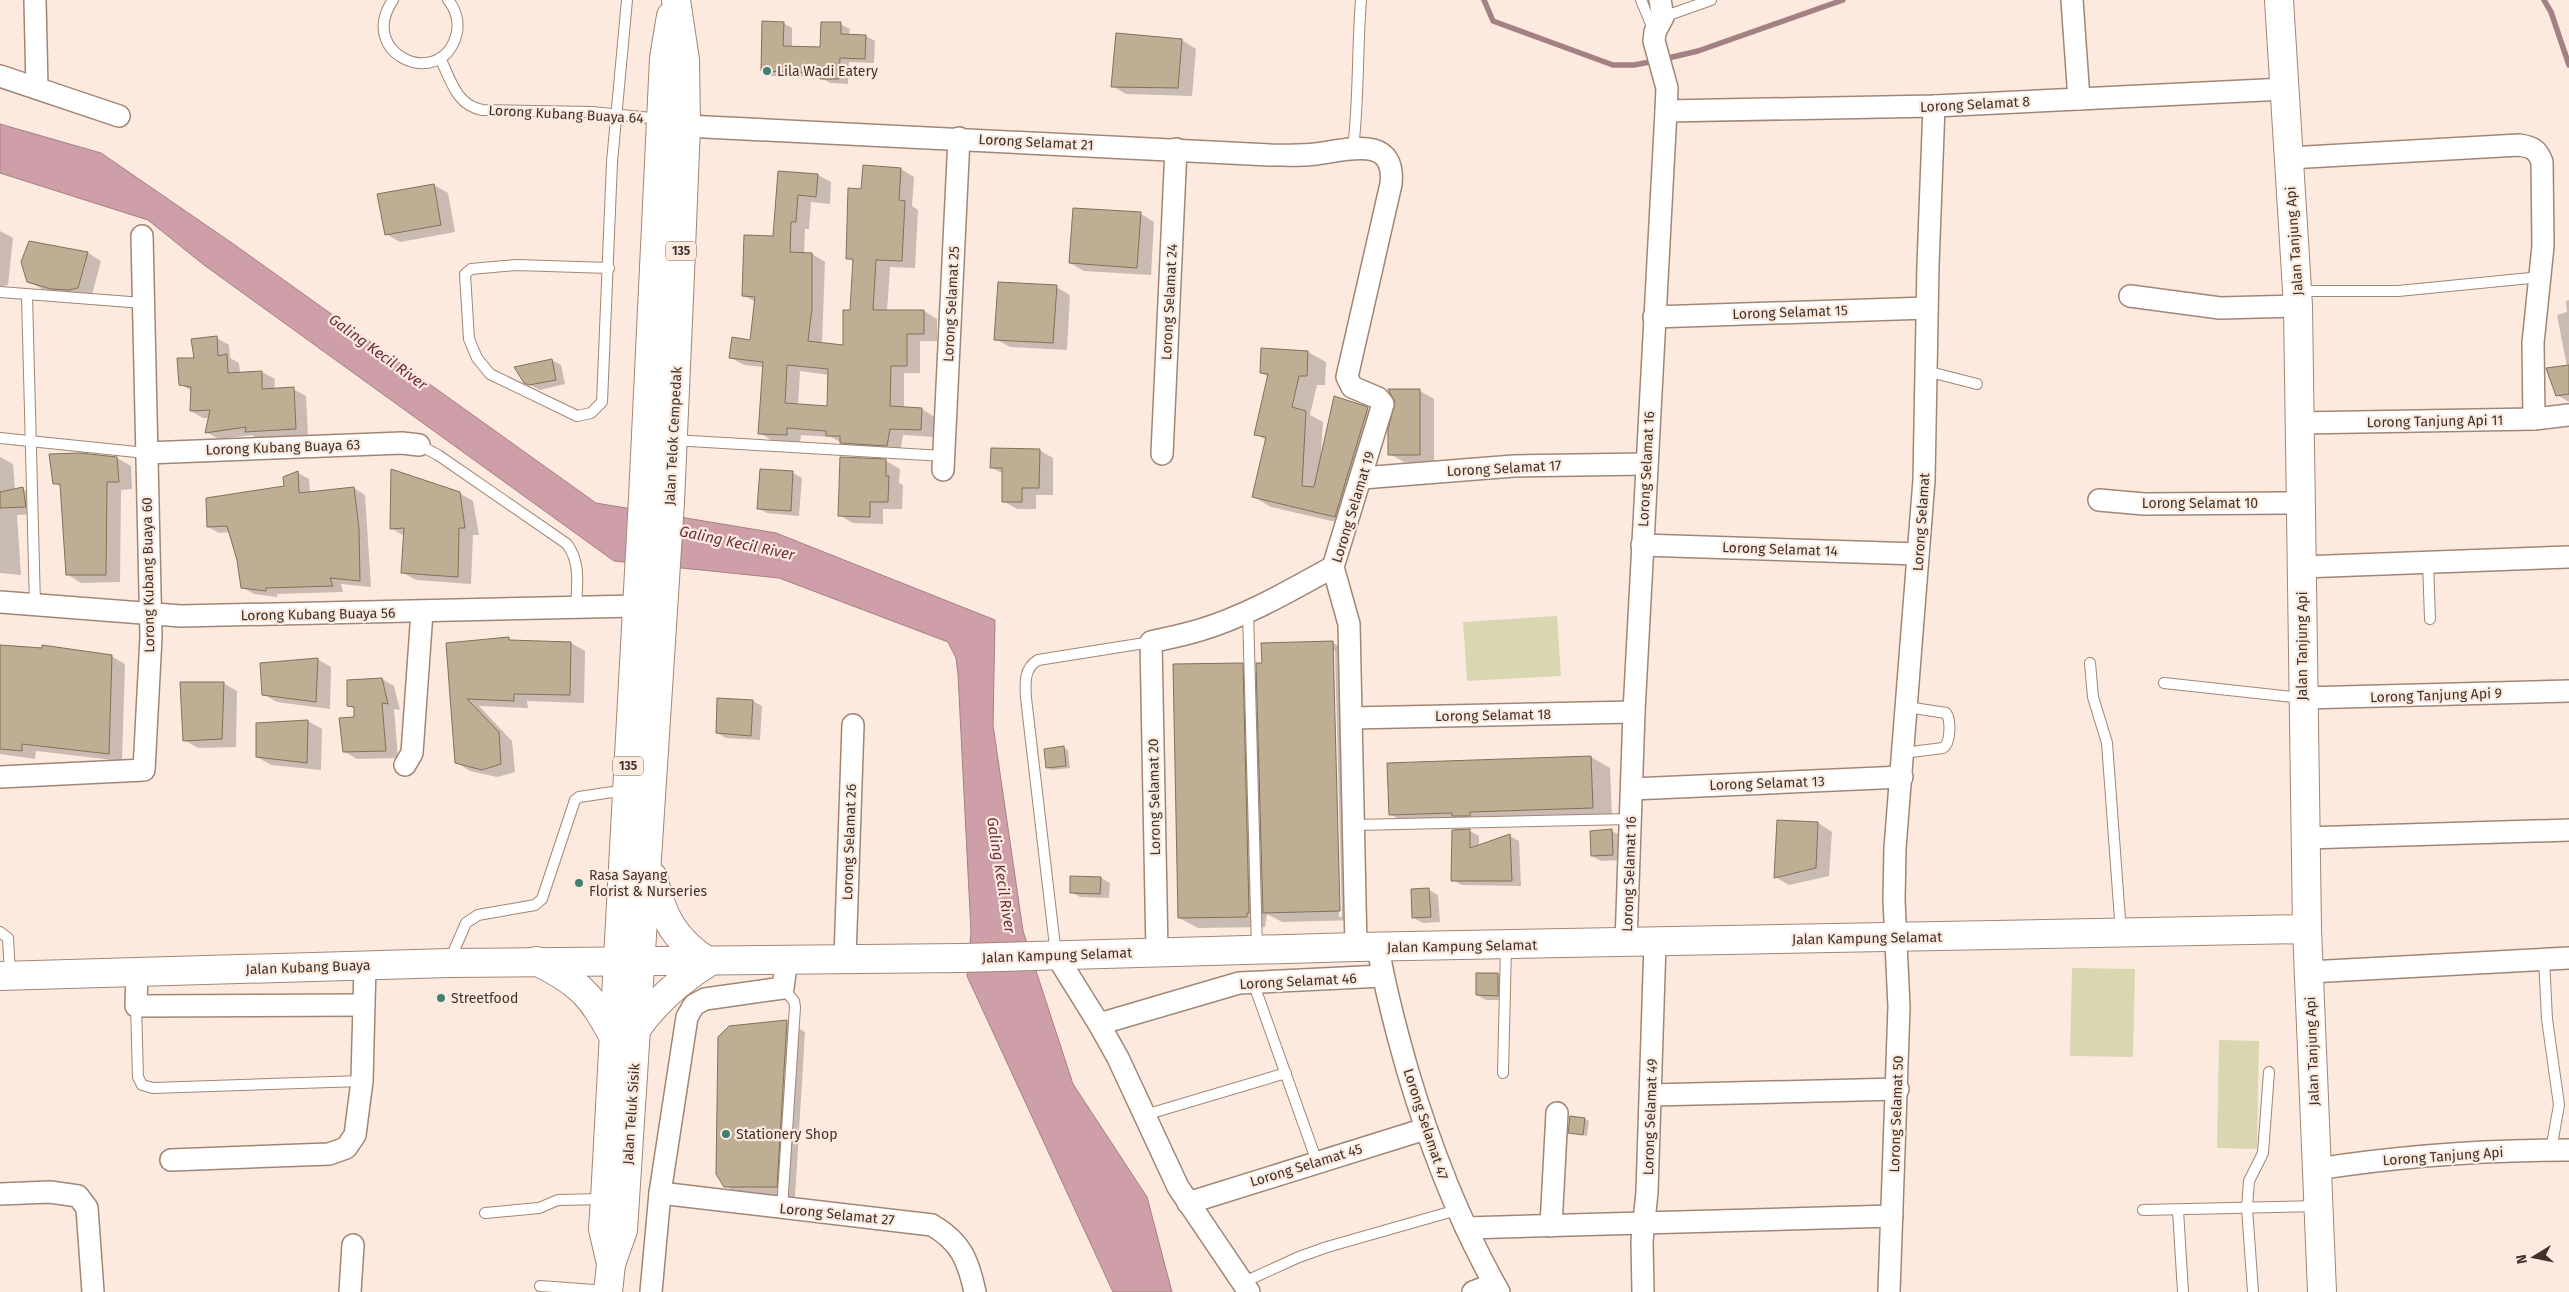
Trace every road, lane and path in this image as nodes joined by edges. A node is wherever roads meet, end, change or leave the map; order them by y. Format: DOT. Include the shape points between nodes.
graph roads {
  1 [pos="35,0"];
  2 [pos="393,0"];
  3 [pos="448,0"];
  4 [pos="627,0"];
  5 [pos="675,0"];
  6 [pos="1362,0"];
  7 [pos="1641,0"];
  8 [pos="1711,0"];
  9 [pos="2072,0"];
  10 [pos="2278,0"];
  11 [pos="1659,33"];
  12 [pos="440,58"];
  13 [pos="0,76"];
  14 [pos="37,88"];
  15 [pos="2285,89"];
  16 [pos="2079,99"];
  17 [pos="1934,106"];
  18 [pos="1666,111"];
  19 [pos="616,115"];
  20 [pos="119,116"];
  21 [pos="674,122"];
  22 [pos="959,138"];
  23 [pos="1176,149"];
  24 [pos="1353,149"];
  25 [pos="1384,155"];
  26 [pos="2289,158"];
  27 [pos="142,236"];
  28 [pos="609,268"];
  29 [pos="2541,277"];
  30 [pos="0,292"];
  31 [pos="27,295"];
  32 [pos="2130,296"];
  33 [pos="2298,298"];
  34 [pos="143,303"];
  35 [pos="1927,308"];
  36 [pos="1654,317"];
  37 [pos="1926,371"];
  38 [pos="1977,384"];
  39 [pos="2569,415"];
  40 [pos="2534,419"];
  41 [pos="2300,423"];
  42 [pos="0,438"];
  43 [pos="29,439"];
  44 [pos="673,440"];
  45 [pos="419,445"];
  46 [pos="146,453"];
  47 [pos="1162,454"];
  48 [pos="944,463"];
  49 [pos="1646,464"];
  50 [pos="1362,478"];
  51 [pos="2099,500"];
  52 [pos="2301,503"];
  53 [pos="1642,546"];
  54 [pos="1918,554"];
  55 [pos="2569,557"];
  56 [pos="2428,562"];
  57 [pos="1334,566"];
  58 [pos="2302,567"];
  59 [pos="0,602"];
  60 [pos="35,606"];
  61 [pos="636,606"];
  62 [pos="576,607"];
  63 [pos="1248,611"];
  64 [pos="422,612"];
  65 [pos="151,615"];
  66 [pos="2430,619"];
  67 [pos="1151,642"];
  68 [pos="2090,662"];
  69 [pos="2164,683"];
  70 [pos="2569,691"];
  71 [pos="2303,698"];
  72 [pos="1907,707"];
  73 [pos="1634,712"];
  74 [pos="1352,718"];
  75 [pos="853,725"];
  76 [pos="1903,753"];
  77 [pos="405,765"];
  78 [pos="0,777"];
  79 [pos="1902,777"];
  80 [pos="1632,789"];
  81 [pos="627,790"];
  82 [pos="1631,819"];
  83 [pos="1354,825"];
  84 [pos="2569,830"];
  85 [pos="2306,838"];
  86 [pos="649,856"];
  87 [pos="2307,929"];
  88 [pos="0,932"];
  89 [pos="2121,934"];
  90 [pos="1896,937"];
  91 [pos="1626,943"];
  92 [pos="1656,943"];
  93 [pos="1506,945"];
  94 [pos="1367,947"];
  95 [pos="1257,950"];
  96 [pos="1157,952"];
  97 [pos="1045,956"];
  98 [pos="787,958"];
  99 [pos="845,958"];
  100 [pos="2569,958"];
  101 [pos="2544,959"];
  102 [pos="536,961"];
  103 [pos="629,962"];
  104 [pos="709,962"];
  105 [pos="449,963"];
  106 [pos="365,966"];
  107 [pos="137,972"];
  108 [pos="2309,972"];
  109 [pos="5,976"];
  110 [pos="1383,976"];
  111 [pos="1253,982"];
  112 [pos="782,988"];
  113 [pos="364,1005"];
  114 [pos="136,1006"];
  115 [pos="1099,1024"];
  116 [pos="624,1031"];
  117 [pos="2269,1072"];
  118 [pos="1286,1073"];
  119 [pos="1503,1073"];
  120 [pos="362,1081"];
  121 [pos="1898,1089"];
  122 [pos="1652,1095"];
  123 [pos="1557,1114"];
  124 [pos="1145,1115"];
  125 [pos="1425,1129"];
  126 [pos="2560,1150"];
  127 [pos="171,1160"];
  128 [pos="1317,1162"];
  129 [pos="2317,1169"];
  130 [pos="660,1193"];
  131 [pos="0,1194"];
  132 [pos="605,1199"];
  133 [pos="1188,1203"];
  134 [pos="2318,1206"];
  135 [pos="2247,1208"];
  136 [pos="782,1209"];
  137 [pos="2143,1210"];
  138 [pos="2178,1210"];
  139 [pos="485,1213"];
  140 [pos="1892,1216"];
  141 [pos="1461,1219"];
  142 [pos="1644,1224"];
  143 [pos="1552,1226"];
  144 [pos="353,1245"];
  145 [pos="611,1264"];
  146 [pos="540,1286"];
  147 [pos="1247,1287"];
  148 [pos="1497,1288"];
  149 [pos="608,1291"];
  150 [pos="93,1292"];
  151 [pos="350,1292"];
  152 [pos="651,1292"];
  153 [pos="975,1292"];
  154 [pos="1473,1292"];
  155 [pos="1643,1292"];
  156 [pos="1889,1292"];
  157 [pos="2183,1292"];
  158 [pos="2253,1292"];
  159 [pos="2322,1292"];
  1 -- 14 [label="street"];
  2 -- 12 [label="lane" via="384,19 383,30 391,49 409,62 430,62"];
  3 -- 12 [label="lane" via="455,11 458,33 448,52"];
  4 -- 19 [label="lane"];
  5 -- 21 [label="street, Jalan Telok Cempedak / 135" via="685,60"];
  6 -- 24 [label="lane"];
  7 -- 11 [label="lane"];
  8 -- 11 [label="lane"];
  9 -- 16 [label="street"];
  10 -- 15 [label="street, Jalan Tanjung Api"];
  11 -- 18 [label="street, Lorong Selamat 16" via="1667,88"];
  12 -- 19 [label="lane, Lorong Kubang Buaya 64" via="460,98 471,108"];
  13 -- 14 [label="street"];
  14 -- 20 [label="street"];
  15 -- 16 [label="street, Lorong Selamat 8"];
  15 -- 26 [label="street, Jalan Tanjung Api"];
  16 -- 17 [label="street, Lorong Selamat 8"];
  17 -- 18 [label="street, Lorong Selamat 8"];
  17 -- 35 [label="street, Lorong Selamat"];
  18 -- 36 [label="street, Lorong Selamat 16"];
  19 -- 21 [label="lane, Lorong Kubang Buaya 64"];
  19 -- 28 [label="lane"];
  21 -- 22 [label="street, Lorong Selamat 21"];
  21 -- 44 [label="street, Jalan Telok Cempedak / 135"];
  21 -- 61 [label="street, Jalan Telok Cempedak / 135"];
  22 -- 23 [label="street, Lorong Selamat 21"];
  22 -- 48 [label="street, Lorong Selamat 25"];
  23 -- 24 [label="street, Lorong Selamat 21" via="1301,156"];
  23 -- 47 [label="street, Lorong Selamat 24"];
  24 -- 25 [label="street, Lorong Selamat 21" via="1368,148"];
  25 -- 50 [label="street, Lorong Selamat 19" via="1390,162 1391,184 1347,377 1352,387 1378,398 1383,404"];
  26 -- 29 [label="street" via="2530,147 2538,151 2542,162"];
  26 -- 33 [label="street, Jalan Tanjung Api"];
  27 -- 34 [label="street, Lorong Kubang Buaya 60"];
  28 -- 28 [label="lane" via="602,402 591,413 577,416 490,374 477,358 469,339 466,274 471,269 516,265"];
  29 -- 33 [label="lane"];
  29 -- 40 [label="street" via="2533,343"];
  30 -- 31 [label="lane"];
  31 -- 34 [label="lane"];
  31 -- 43 [label="lane"];
  32 -- 33 [label="street" via="2220,308"];
  33 -- 41 [label="street, Jalan Tanjung Api"];
  34 -- 46 [label="street, Lorong Kubang Buaya 60"];
  35 -- 36 [label="street, Lorong Selamat 15"];
  35 -- 37 [label="street, Lorong Selamat"];
  36 -- 49 [label="street, Lorong Selamat 16"];
  37 -- 38 [label="lane"];
  37 -- 54 [label="street, Lorong Selamat" via="1924,480"];
  39 -- 40 [label="street, Lorong Tanjung Api 11"];
  40 -- 41 [label="street, Lorong Tanjung Api 11"];
  41 -- 52 [label="street, Jalan Tanjung Api"];
  42 -- 43 [label="lane"];
  43 -- 46 [label="lane"];
  43 -- 60 [label="lane"];
  44 -- 48 [label="lane"];
  44 -- 86 [label="street, Jalan Telok Cempedak / 135"];
  45 -- 46 [label="street, Lorong Kubang Buaya 63"];
  45 -- 62 [label="lane" via="567,544 575,554 577,564"];
  46 -- 65 [label="street, Lorong Kubang Buaya 60"];
  49 -- 50 [label="street, Lorong Selamat 17" via="1514,466"];
  49 -- 53 [label="street, Lorong Selamat 16"];
  50 -- 57 [label="street, Lorong Selamat 19"];
  51 -- 52 [label="street, Lorong Selamat 10" via="2144,504"];
  52 -- 58 [label="street, Jalan Tanjung Api"];
  53 -- 54 [label="street, Lorong Selamat 14"];
  53 -- 73 [label="street, Lorong Selamat 16"];
  54 -- 72 [label="street, Lorong Selamat"];
  55 -- 56 [label="street"];
  56 -- 58 [label="street"];
  56 -- 66 [label="lane"];
  57 -- 63 [label="street"];
  57 -- 74 [label="street, Lorong Selamat 19" via="1349,624"];
  58 -- 71 [label="street, Jalan Tanjung Api"];
  59 -- 60 [label="street, Lorong Kubang Buaya 56"];
  60 -- 65 [label="street, Lorong Kubang Buaya 56"];
  61 -- 62 [label="street, Lorong Kubang Buaya 56"];
  61 -- 81 [label="street, Jalan Telok Cempedak / 135"];
  62 -- 64 [label="street, Lorong Kubang Buaya 56"];
  63 -- 67 [label="street" via="1202,630"];
  63 -- 95 [label="lane"];
  64 -- 65 [label="street, Lorong Kubang Buaya 56"];
  64 -- 77 [label="street" via="412,753"];
  65 -- 78 [label="street, Lorong Kubang Buaya 60" via="144,770"];
  67 -- 96 [label="street, Lorong Selamat 20"];
  67 -- 97 [label="lane" via="1038,660 1027,671 1026,698"];
  68 -- 89 [label="lane" via="2093,697 2107,743"];
  69 -- 71 [label="lane"];
  70 -- 71 [label="street, Lorong Tanjung Api 9"];
  71 -- 85 [label="street, Jalan Tanjung Api"];
  72 -- 76 [label="street, Lorong Selamat"];
  72 -- 76 [label="lane" via="1946,713 1949,717 1948,740 1943,748"];
  73 -- 74 [label="street, Lorong Selamat 18"];
  73 -- 80 [label="street, Lorong Selamat 16"];
  74 -- 83 [label="street, Lorong Selamat 19"];
  75 -- 99 [label="street, Lorong Selamat 26"];
  76 -- 79 [label="street, Lorong Selamat"];
  79 -- 80 [label="street, Lorong Selamat 13"];
  79 -- 90 [label="street, Lorong Selamat" via="1895,848"];
  80 -- 82 [label="street, Lorong Selamat 16"];
  81 -- 103 [label="street, Jalan Telok Cempedak / 135"];
  81 -- 105 [label="lane" via="575,800 542,900 535,905 478,915 466,923"];
  82 -- 83 [label="lane"];
  82 -- 91 [label="street, Lorong Selamat 16"];
  83 -- 94 [label="street, Lorong Selamat 19"];
  84 -- 85 [label="street"];
  85 -- 87 [label="street, Jalan Tanjung Api"];
  86 -- 103 [label="street, Jalan Telok Cempedak / 135"];
  86 -- 104 [label="street" via="656,892 670,925 689,950"];
  87 -- 89 [label="street, Jalan Kampung Selamat"];
  87 -- 108 [label="street, Jalan Tanjung Api"];
  88 -- 109 [label="lane" via="8,938"];
  89 -- 90 [label="street, Jalan Kampung Selamat"];
  90 -- 92 [label="street, Jalan Kampung Selamat"];
  90 -- 121 [label="street, Lorong Selamat 50"];
  91 -- 92 [label="street, Jalan Kampung Selamat"];
  91 -- 93 [label="street, Jalan Kampung Selamat"];
  92 -- 122 [label="street, Lorong Selamat 49"];
  93 -- 94 [label="street, Jalan Kampung Selamat"];
  93 -- 119 [label="lane"];
  94 -- 95 [label="street, Jalan Kampung Selamat"];
  94 -- 110 [label="street, Lorong Selamat 47"];
  95 -- 96 [label="street, Jalan Kampung Selamat"];
  96 -- 97 [label="street, Jalan Kampung Selamat"];
  97 -- 99 [label="street, Jalan Kampung Selamat"];
  97 -- 115 [label="street"];
  98 -- 99 [label="street, Jalan Kampung Selamat"];
  98 -- 104 [label="street, Jalan Kampung Selamat"];
  98 -- 112 [label="street"];
  100 -- 101 [label="street"];
  101 -- 108 [label="street"];
  101 -- 126 [label="lane" via="2547,1019 2559,1099"];
  102 -- 103 [label="street, Jalan Kubang Buaya"];
  102 -- 105 [label="street, Jalan Kubang Buaya"];
  102 -- 116 [label="street" via="576,983 602,1015"];
  103 -- 104 [label="street, Jalan Kampung Selamat"];
  103 -- 116 [label="street, Jalan Teluk Sisik / 135"];
  104 -- 116 [label="street" via="668,991"];
  105 -- 106 [label="street, Jalan Kubang Buaya"];
  106 -- 107 [label="street, Jalan Kubang Buaya"];
  106 -- 113 [label="street"];
  107 -- 109 [label="street, Jalan Kubang Buaya"];
  107 -- 114 [label="street"];
  108 -- 129 [label="street, Jalan Tanjung Api"];
  110 -- 111 [label="street, Lorong Selamat 46"];
  110 -- 125 [label="street, Lorong Selamat 47"];
  111 -- 115 [label="street, Lorong Selamat 46" via="1221,988"];
  111 -- 118 [label="lane"];
  112 -- 130 [label="street" via="705,999 694,1006 687,1017"];
  112 -- 136 [label="lane" via="794,1001 795,1007"];
  113 -- 114 [label="street"];
  113 -- 120 [label="street"];
  114 -- 120 [label="lane" via="138,1077 142,1086"];
  115 -- 124 [label="street"];
  116 -- 132 [label="street, Jalan Teluk Sisik / 135"];
  116 -- 145 [label="street, Jalan Teluk Sisik / 135" via="624,1230"];
  117 -- 135 [label="lane" via="2263,1153 2249,1181"];
  118 -- 124 [label="lane"];
  118 -- 128 [label="lane"];
  120 -- 127 [label="street" via="355,1135 346,1148 329,1154"];
  121 -- 122 [label="street"];
  121 -- 140 [label="street, Lorong Selamat 50"];
  122 -- 142 [label="street, Lorong Selamat 49"];
  123 -- 143 [label="street"];
  124 -- 133 [label="street" via="1169,1171"];
  125 -- 128 [label="street, Lorong Selamat 45"];
  125 -- 141 [label="street, Lorong Selamat 47"];
  126 -- 129 [label="street, Lorong Tanjung Api" via="2403,1157"];
  128 -- 133 [label="street, Lorong Selamat 45"];
  129 -- 134 [label="street, Jalan Tanjung Api"];
  130 -- 136 [label="street, Lorong Selamat 27"];
  130 -- 152 [label="street"];
  131 -- 150 [label="street" via="50,1192 78,1196 87,1208"];
  132 -- 139 [label="lane" via="558,1200 539,1208"];
  132 -- 145 [label="street, Jalan Teluk Sisik / 135" via="603,1229"];
  133 -- 147 [label="street"];
  134 -- 135 [label="lane"];
  134 -- 159 [label="street, Jalan Tanjung Api"];
  135 -- 138 [label="lane"];
  135 -- 158 [label="lane"];
  136 -- 153 [label="street, Lorong Selamat 27" via="932,1225 960,1249 968,1264"];
  137 -- 138 [label="lane"];
  138 -- 157 [label="lane"];
  140 -- 142 [label="street"];
  140 -- 156 [label="street, Lorong Selamat 50"];
  141 -- 143 [label="street"];
  141 -- 147 [label="lane" via="1327,1247 1300,1256"];
  141 -- 148 [label="street, Lorong Selamat 47"];
  142 -- 143 [label="street"];
  142 -- 155 [label="street, Lorong Selamat 49"];
  144 -- 151 [label="street"];
  145 -- 149 [label="street, Jalan Teluk Sisik / 135"];
  146 -- 149 [label="lane"];
  148 -- 154 [label="street"];
}
